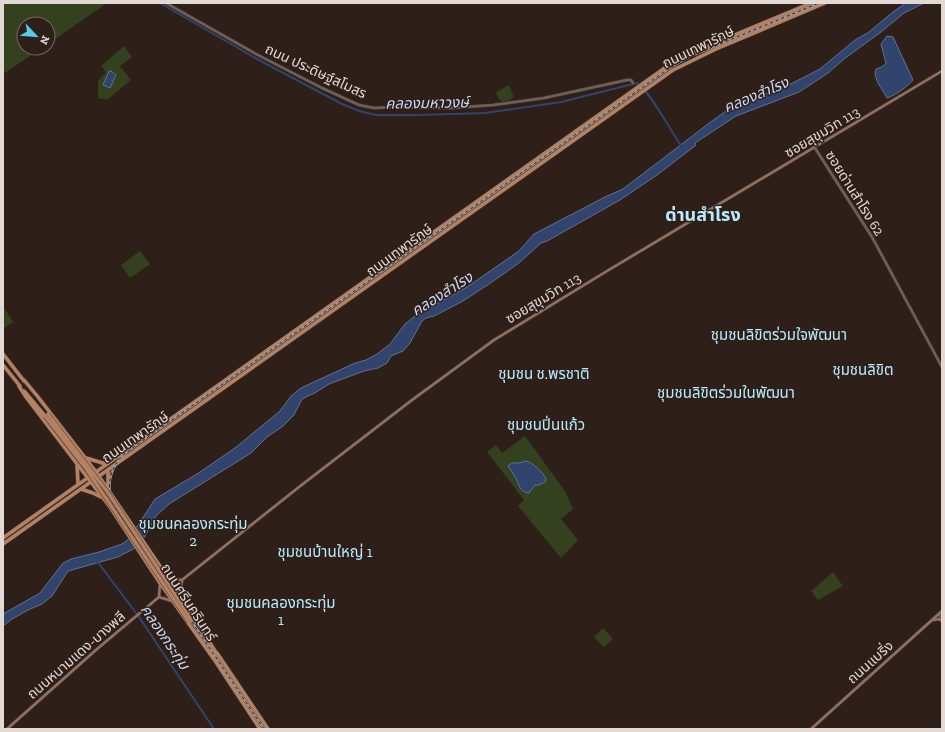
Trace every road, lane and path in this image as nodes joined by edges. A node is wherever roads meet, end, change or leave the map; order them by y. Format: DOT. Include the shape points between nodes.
graph roads {
  1 [pos="166,3"];
  2 [pos="811,3"];
  3 [pos="825,3"];
  4 [pos="942,71"];
  5 [pos="633,83"];
  6 [pos="815,148"];
  7 [pos="542,156"];
  8 [pos="545,160"];
  9 [pos="3,354"];
  10 [pos="3,365"];
  11 [pos="942,367"];
  12 [pos="24,380"];
  13 [pos="19,386"];
  14 [pos="46,415"];
  15 [pos="74,443"];
  16 [pos="67,449"];
  17 [pos="73,449"];
  18 [pos="85,457"];
  19 [pos="76,461"];
  20 [pos="106,464"];
  21 [pos="108,470"];
  22 [pos="94,473"];
  23 [pos="88,477"];
  24 [pos="97,478"];
  25 [pos="91,482"];
  26 [pos="78,484"];
  27 [pos="81,489"];
  28 [pos="108,490"];
  29 [pos="104,498"];
  30 [pos="111,501"];
  31 [pos="116,502"];
  32 [pos="110,507"];
  33 [pos="3,538"];
  34 [pos="3,544"];
  35 [pos="168,578"];
  36 [pos="182,580"];
  37 [pos="160,583"];
  38 [pos="180,596"];
  39 [pos="159,597"];
  40 [pos="172,601"];
  41 [pos="941,612"];
  42 [pos="942,620"];
  43 [pos="191,621"];
  44 [pos="931,621"];
  45 [pos="217,654"];
  46 [pos="213,658"];
  47 [pos="7,729"];
  48 [pos="260,729"];
  49 [pos="268,729"];
  50 [pos="811,729"];
  1 -- 5 [label="street, ถนน ประดิษฐ์สโมสร" via="317,85 359,105 374,108 493,105 544,98 627,80"];
  2 -- 7 [label="main road, ถนนเทพารักษ์" via="683,58"];
  3 -- 8 [label="main road, ถนนเทพารักษ์" via="673,70"];
  4 -- 6 [label="main road, ซอยสุขุมวิท 113"];
  6 -- 11 [label="street, ซอยด่านสำโรง 62" via="879,249"];
  6 -- 36 [label="main road, ซอยสุขุมวิท 113" via="494,340 412,400"];
  7 -- 8 [label="main road"];
  7 -- 20 [label="main road, ถนนเทพารักษ์"];
  8 -- 21 [label="main road, ถนนเทพารักษ์"];
  9 -- 12 [label="main road, ถนนศรีนครินทร์"];
  10 -- 13 [label="main road, ถนนศรีนครินทร์"];
  12 -- 14 [label="main road, ถนนศรีนครินทร์"];
  12 -- 15 [label="main road, ถนนศรีนครินทร์"];
  13 -- 14 [label="main road, ถนนศรีนครินทร์"];
  13 -- 16 [label="main road, ถนนศรีนครินทร์"];
  14 -- 43 [label="main road, ถนนศรีนครินทร์, bridge" via="109,494"];
  15 -- 17 [label="main road"];
  15 -- 18 [label="main road, ถนนศรีนครินทร์"];
  16 -- 17 [label="main road"];
  16 -- 19 [label="main road, ถนนศรีนครินทร์"];
  17 -- 22 [label="main road"];
  18 -- 20 [label="main road"];
  18 -- 22 [label="main road, ถนนศรีนครินทร์"];
  19 -- 23 [label="main road, ถนนศรีนครินทร์"];
  19 -- 26 [label="main road"];
  20 -- 22 [label="main road, ถนนเทพารักษ์"];
  21 -- 24 [label="main road, ถนนเทพารักษ์"];
  21 -- 28 [label="main road"];
  22 -- 23 [label="main road, ถนนเทพารักษ์"];
  22 -- 24 [label="main road, ถนนศรีนครินทร์"];
  23 -- 25 [label="main road, ถนนศรีนครินทร์"];
  23 -- 26 [label="main road, ถนนเทพารักษ์"];
  24 -- 25 [label="main road, ถนนเทพารักษ์"];
  24 -- 28 [label="main road, ถนนศรีนครินทร์"];
  24 -- 30 [label="main road"];
  25 -- 27 [label="main road, ถนนเทพารักษ์"];
  25 -- 29 [label="main road, ถนนศรีนครินทร์"];
  26 -- 33 [label="main road, ถนนเทพารักษ์"];
  27 -- 29 [label="main road"];
  27 -- 34 [label="main road, ถนนเทพารักษ์"];
  28 -- 31 [label="main road, ถนนศรีนครินทร์"];
  29 -- 32 [label="main road, ถนนศรีนครินทร์"];
  30 -- 31 [label="main road"];
  30 -- 32 [label="main road"];
  31 -- 35 [label="main road, ถนนศรีนครินทร์, bridge"];
  32 -- 37 [label="main road, ถนนศรีนครินทร์, bridge"];
  35 -- 36 [label="main road"];
  35 -- 38 [label="main road, ถนนศรีนครินทร์"];
  36 -- 38 [label="main road"];
  37 -- 39 [label="main road"];
  37 -- 40 [label="main road, ถนนศรีนครินทร์"];
  38 -- 45 [label="main road, ถนนศรีนครินทร์"];
  39 -- 40 [label="main road"];
  39 -- 47 [label="main road, ถนนหนามแดง-บางพลี" via="96,649"];
  40 -- 46 [label="main road, ถนนศรีนครินทร์"];
  41 -- 42 [label="street"];
  41 -- 44 [label="main road, ถนนแบริ่ง"];
  42 -- 44 [label="main road"];
  43 -- 45 [label="main road, ถนนศรีนครินทร์"];
  43 -- 46 [label="main road, ถนนศรีนครินทร์"];
  44 -- 50 [label="main road, ถนนแบริ่ง"];
  45 -- 49 [label="main road, ถนนศรีนครินทร์"];
  46 -- 48 [label="main road, ถนนศรีนครินทร์"];
}
